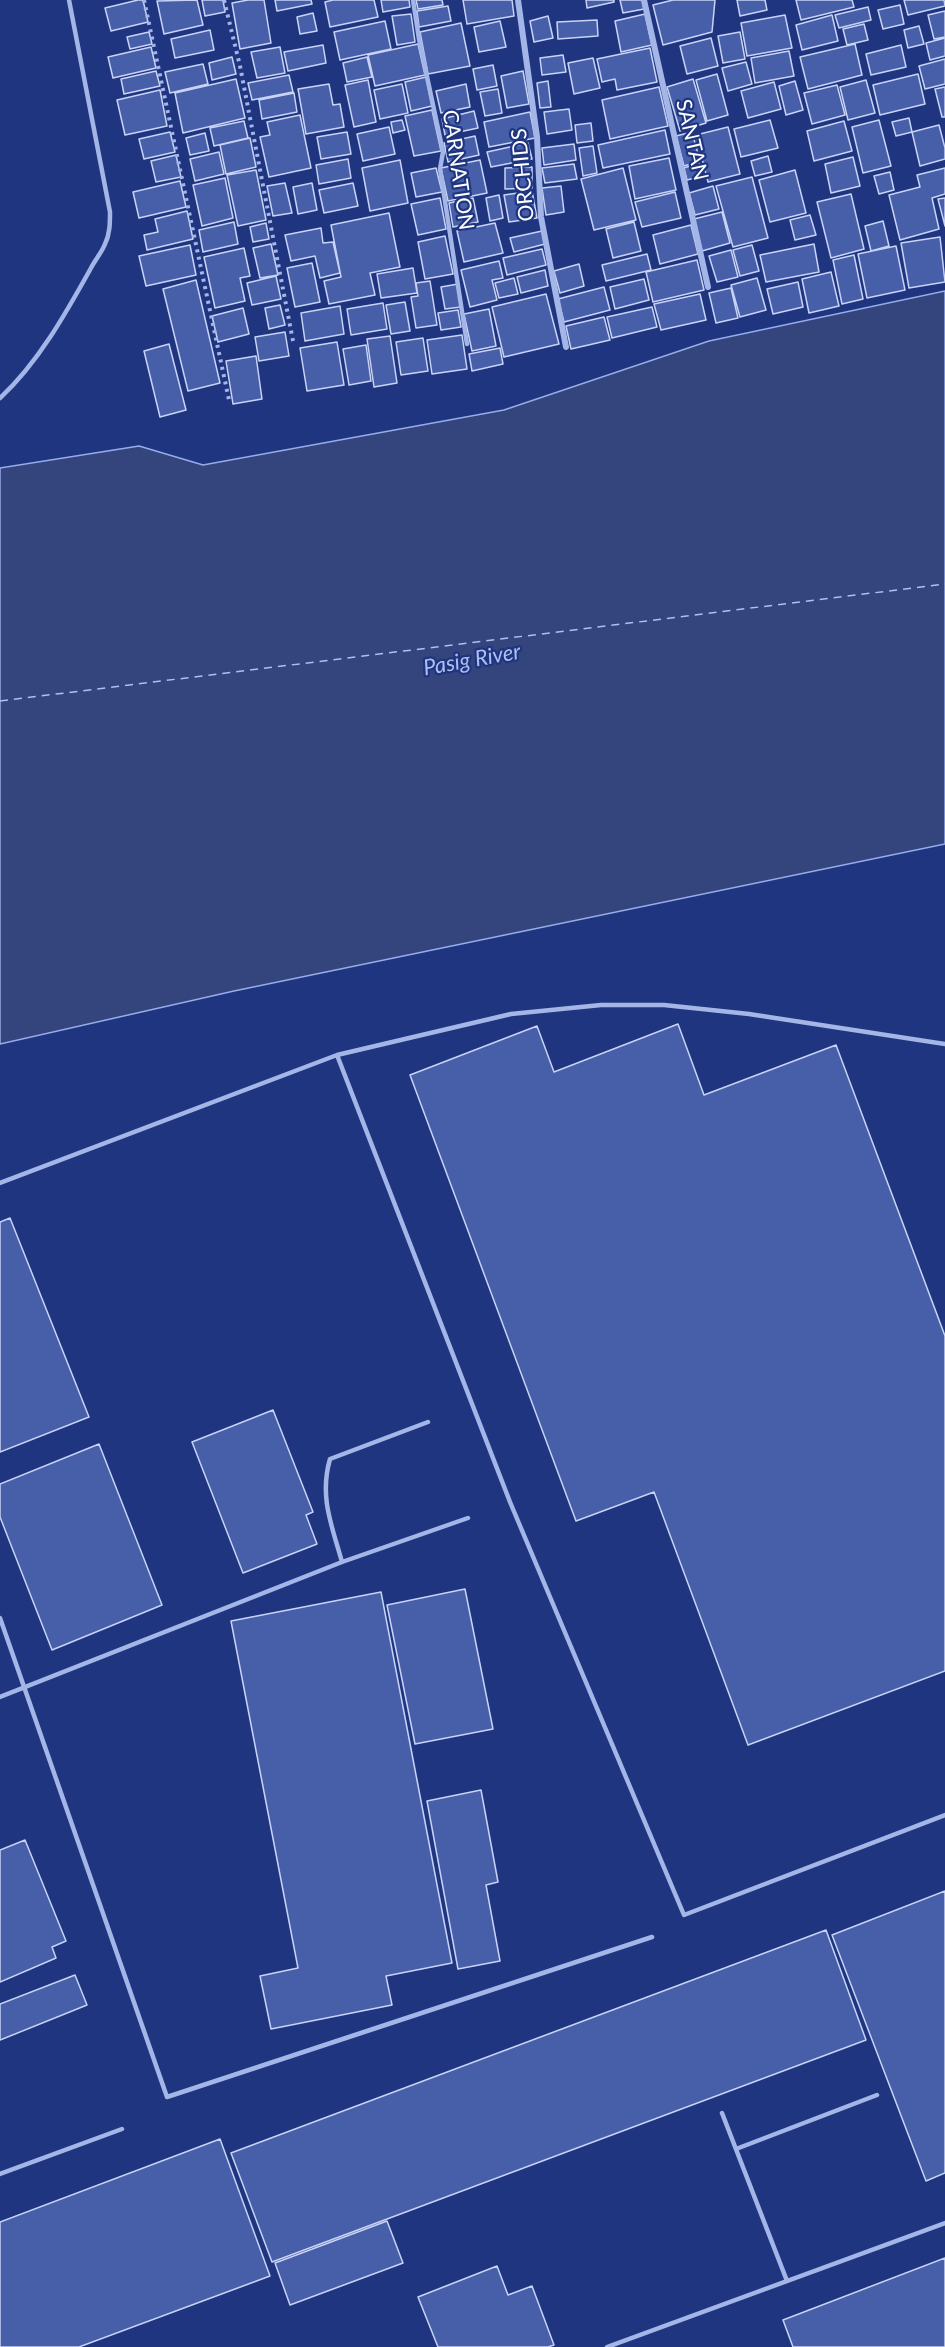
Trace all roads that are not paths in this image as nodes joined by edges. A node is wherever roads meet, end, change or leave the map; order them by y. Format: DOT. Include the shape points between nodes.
graph roads {
  1 [pos="69,0"];
  2 [pos="413,0"];
  3 [pos="518,0"];
  4 [pos="644,0"];
  5 [pos="708,286"];
  6 [pos="467,344"];
  7 [pos="566,347"];
  8 [pos="0,398"];
  9 [pos="945,1044"];
  10 [pos="337,1055"];
  11 [pos="0,1183"];
  12 [pos="428,1422"];
  13 [pos="468,1518"];
  14 [pos="342,1562"];
  15 [pos="0,1618"];
  16 [pos="24,1688"];
  17 [pos="0,1697"];
  18 [pos="945,1815"];
  19 [pos="652,1936"];
  20 [pos="877,2095"];
  21 [pos="722,2113"];
  22 [pos="122,2129"];
  23 [pos="736,2149"];
  24 [pos="0,2174"];
  25 [pos="945,2223"];
  26 [pos="787,2281"];
  27 [pos="607,2347"];
  1 -- 8 [label="lane" via="110,212 109,230 105,245 76,295 33,360"];
  2 -- 6 [label="lane, CARNATION" via="443,152 440,169"];
  3 -- 7 [label="street, ORCHIDS" via="537,137 541,217"];
  4 -- 5 [label="street, SANTAN"];
  9 -- 10 [label="lane" via="749,1014 664,1005 601,1005 511,1014"];
  10 -- 11 [label="lane"];
  10 -- 18 [label="lane" via="510,1502 684,1915"];
  12 -- 14 [label="lane" via="330,1459 325,1502"];
  13 -- 14 [label="lane"];
  14 -- 16 [label="lane"];
  15 -- 16 [label="lane"];
  16 -- 17 [label="lane"];
  16 -- 19 [label="lane" via="167,2097"];
  20 -- 23 [label="lane"];
  21 -- 23 [label="lane"];
  22 -- 24 [label="lane"];
  23 -- 26 [label="lane"];
  25 -- 26 [label="lane"];
  26 -- 27 [label="lane"];
}
